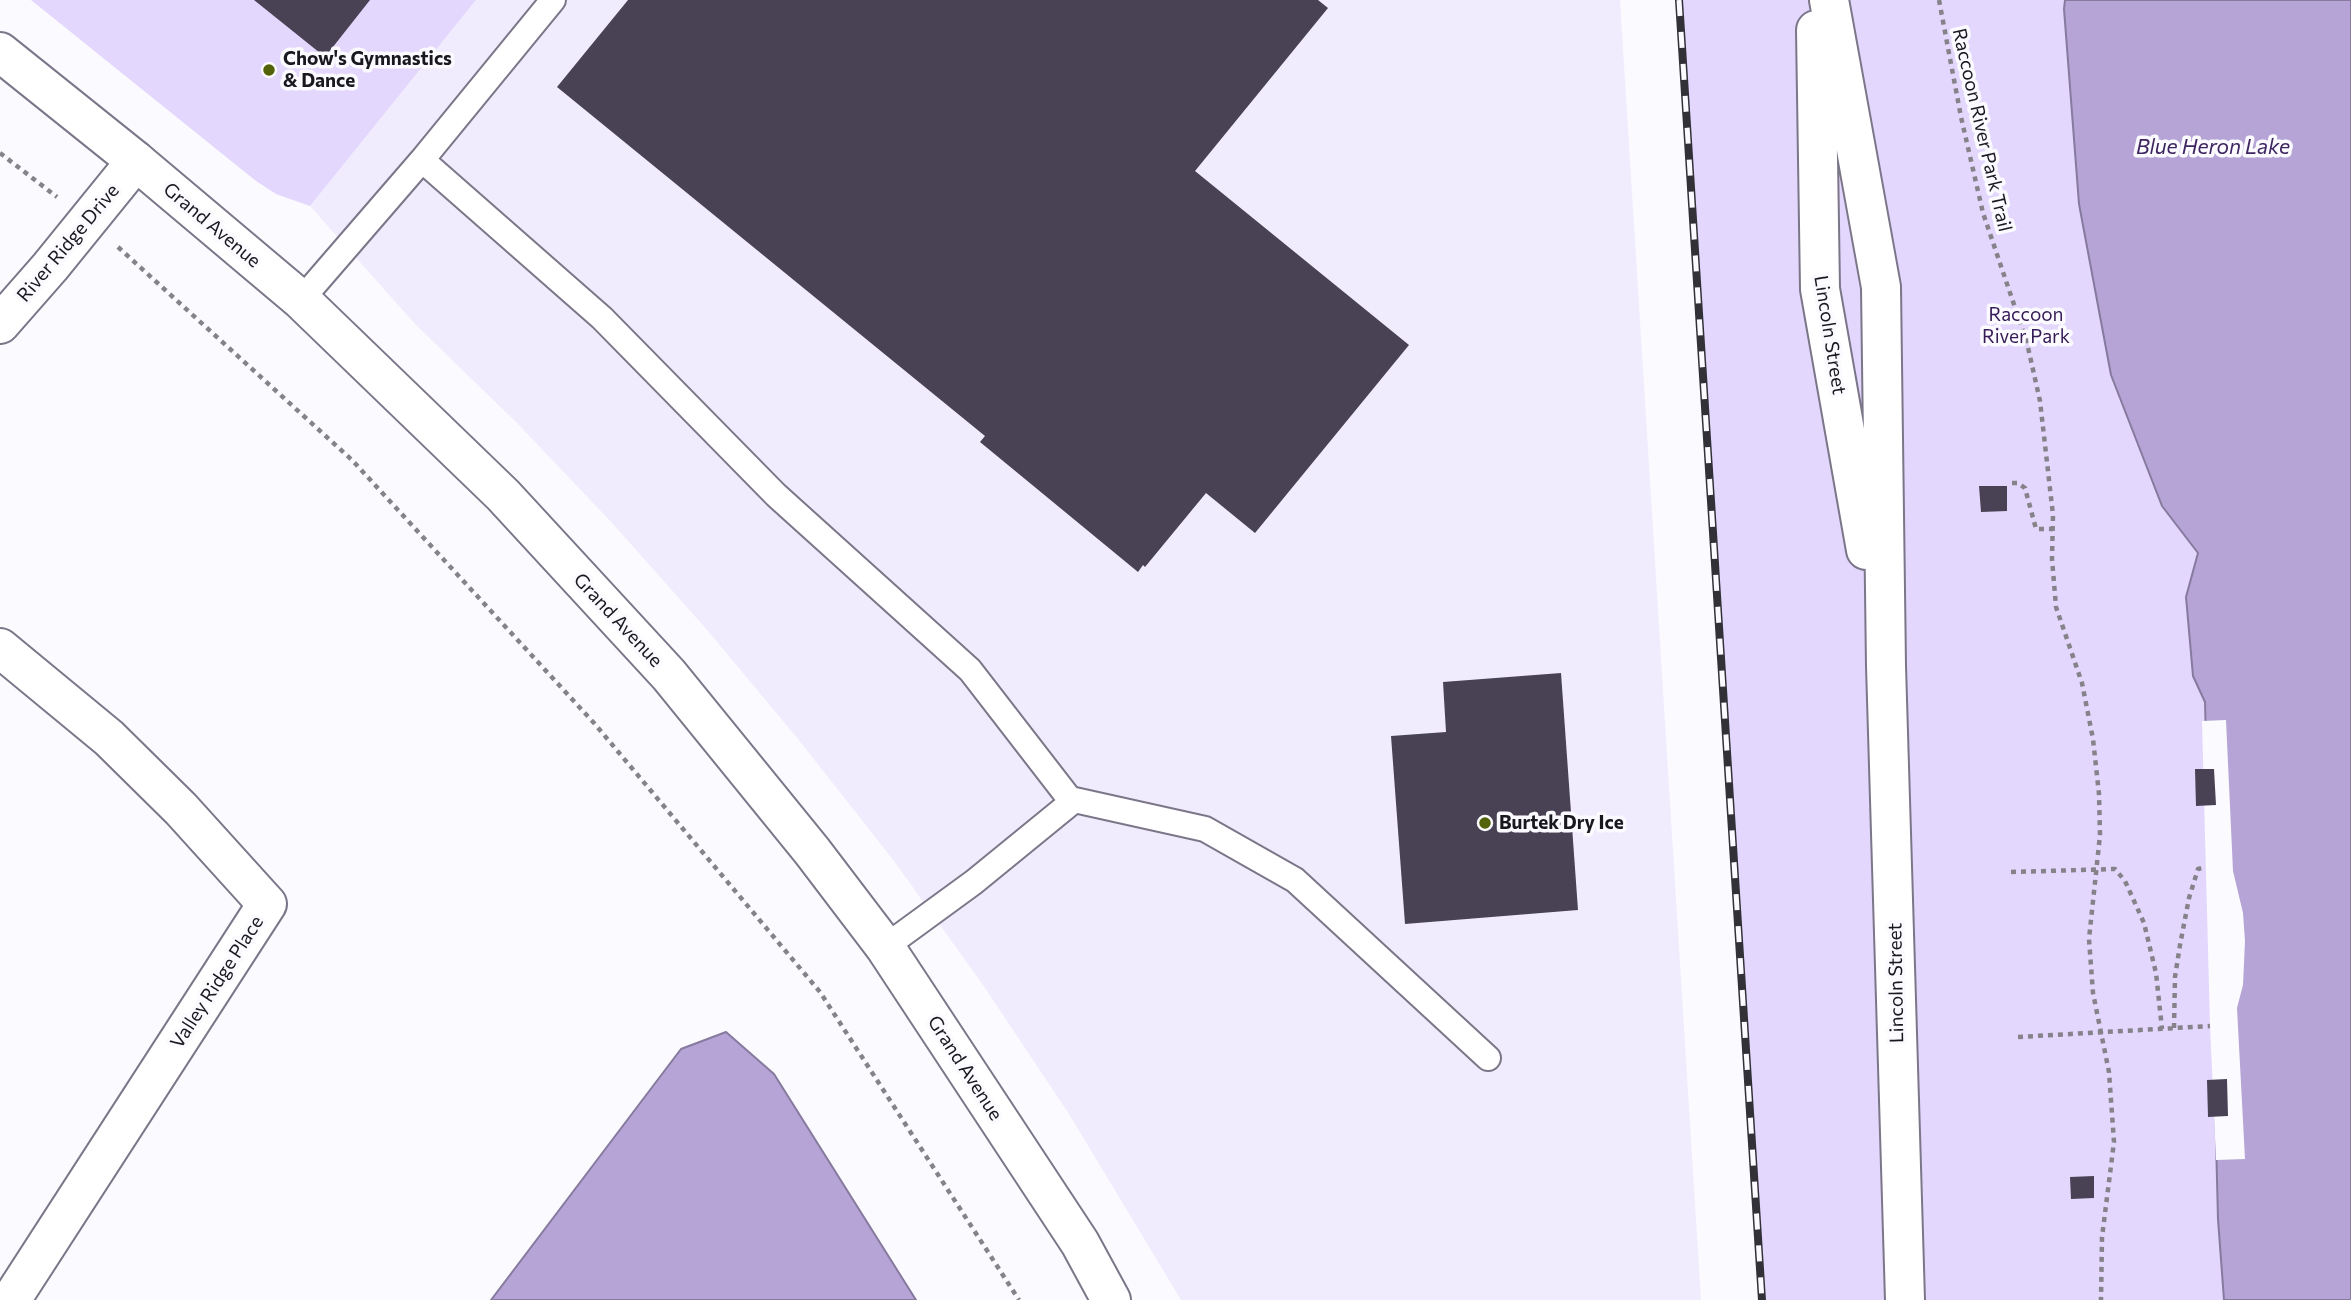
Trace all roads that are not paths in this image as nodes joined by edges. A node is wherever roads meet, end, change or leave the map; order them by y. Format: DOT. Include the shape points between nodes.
graph roads {
  1 [pos="553,0"];
  2 [pos="1815,0"];
  3 [pos="1829,0"];
  4 [pos="0,51"];
  5 [pos="422,160"];
  6 [pos="135,161"];
  7 [pos="301,300"];
  8 [pos="0,324"];
  9 [pos="0,648"];
  10 [pos="1886,666"];
  11 [pos="1070,799"];
  12 [pos="885,947"];
  13 [pos="1488,1058"];
  14 [pos="11,1300"];
  15 [pos="1111,1300"];
  16 [pos="1905,1300"];
  1 -- 5 [label="lane"];
  2 -- 10 [label="street, Lincoln Street" via="1820,289"];
  3 -- 10 [label="street, Lincoln Street" via="1881,287"];
  4 -- 6 [label="street, Grand Avenue"];
  5 -- 7 [label="lane"];
  5 -- 11 [label="lane" via="602,318 776,495 970,670"];
  6 -- 7 [label="street, Grand Avenue"];
  6 -- 8 [label="street, River Ridge Drive"];
  7 -- 12 [label="street, Grand Avenue" via="503,495 669,675"];
  9 -- 14 [label="street, Valley Ridge Place" via="109,738 267,904"];
  10 -- 16 [label="street, Lincoln Street"];
  11 -- 12 [label="lane" via="1072,802 974,882"];
  11 -- 13 [label="lane" via="1205,829 1295,880"];
  12 -- 15 [label="street, Grand Avenue" via="1080,1243"];
}
